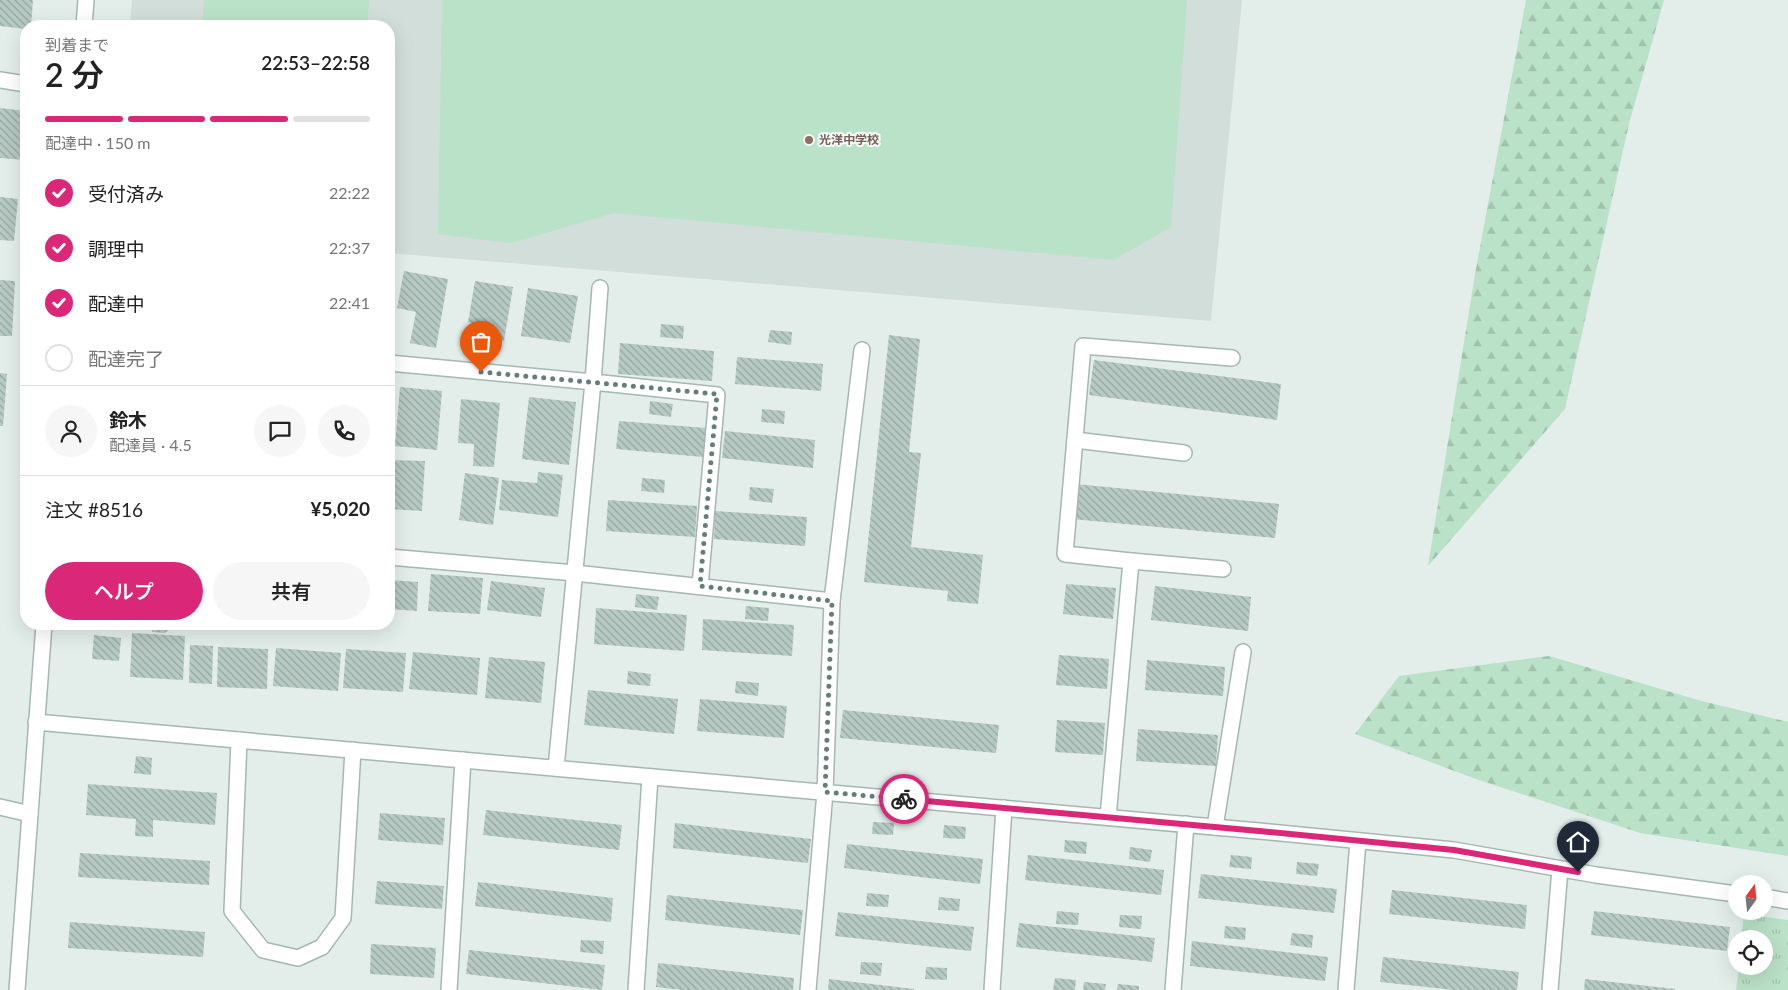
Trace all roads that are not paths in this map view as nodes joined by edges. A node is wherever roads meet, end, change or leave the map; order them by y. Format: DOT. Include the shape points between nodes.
graph roads {
  1 [pos="86,0"];
  2 [pos="84,20"];
  3 [pos="0,80"];
  4 [pos="20,83"];
  5 [pos="600,288"];
  6 [pos="862,350"];
  7 [pos="1232,358"];
  8 [pos="395,364"];
  9 [pos="593,382"];
  10 [pos="1075,440"];
  11 [pos="1184,453"];
  12 [pos="395,558"];
  13 [pos="1131,561"];
  14 [pos="1223,569"];
  15 [pos="575,573"];
  16 [pos="700,586"];
  17 [pos="832,601"];
  18 [pos="44,630"];
  19 [pos="1243,652"];
  20 [pos="36,722"];
  21 [pos="238,740"];
  22 [pos="353,750"];
  23 [pos="464,760"];
  24 [pos="556,768"];
  25 [pos="650,777"];
  26 [pos="825,792"];
  27 [pos="0,807"];
  28 [pos="1004,808"];
  29 [pos="30,814"];
  30 [pos="1108,817"];
  31 [pos="1186,824"];
  32 [pos="1215,827"];
  33 [pos="1358,841"];
  34 [pos="1560,869"];
  35 [pos="1728,893"];
  36 [pos="1773,899"];
  37 [pos="1788,901"];
  38 [pos="16,990"];
  39 [pos="449,990"];
  40 [pos="636,990"];
  41 [pos="808,990"];
  42 [pos="992,990"];
  43 [pos="1173,990"];
  44 [pos="1346,990"];
  45 [pos="1550,990"];
  1 -- 2 [label="street"];
  3 -- 4 [label="street"];
  5 -- 9 [label="street"];
  6 -- 17 [label="street"];
  7 -- 10 [label="street" via="1083,346"];
  8 -- 9 [label="street"];
  9 -- 15 [label="street"];
  9 -- 16 [label="street" via="717,394"];
  10 -- 11 [label="street"];
  10 -- 13 [label="street" via="1065,554"];
  12 -- 15 [label="street"];
  13 -- 14 [label="street"];
  13 -- 30 [label="street"];
  15 -- 16 [label="street"];
  15 -- 24 [label="street"];
  16 -- 17 [label="street"];
  17 -- 26 [label="street"];
  18 -- 20 [label="street"];
  19 -- 32 [label="street"];
  20 -- 21 [label="street"];
  20 -- 29 [label="street"];
  21 -- 22 [label="street"];
  21 -- 22 [label="street" via="232,911 263,950 298,958 322,947 342,918"];
  22 -- 23 [label="street"];
  23 -- 24 [label="street"];
  23 -- 39 [label="street"];
  24 -- 25 [label="street"];
  25 -- 26 [label="street"];
  25 -- 40 [label="street"];
  26 -- 28 [label="street"];
  26 -- 41 [label="street"];
  27 -- 29 [label="street"];
  28 -- 30 [label="street"];
  28 -- 42 [label="street"];
  29 -- 38 [label="street"];
  30 -- 31 [label="street"];
  31 -- 32 [label="street"];
  31 -- 43 [label="street"];
  32 -- 33 [label="street"];
  33 -- 34 [label="street" via="1454,850"];
  33 -- 44 [label="street"];
  34 -- 35 [label="street"];
  34 -- 45 [label="street"];
  36 -- 37 [label="street"];
}
